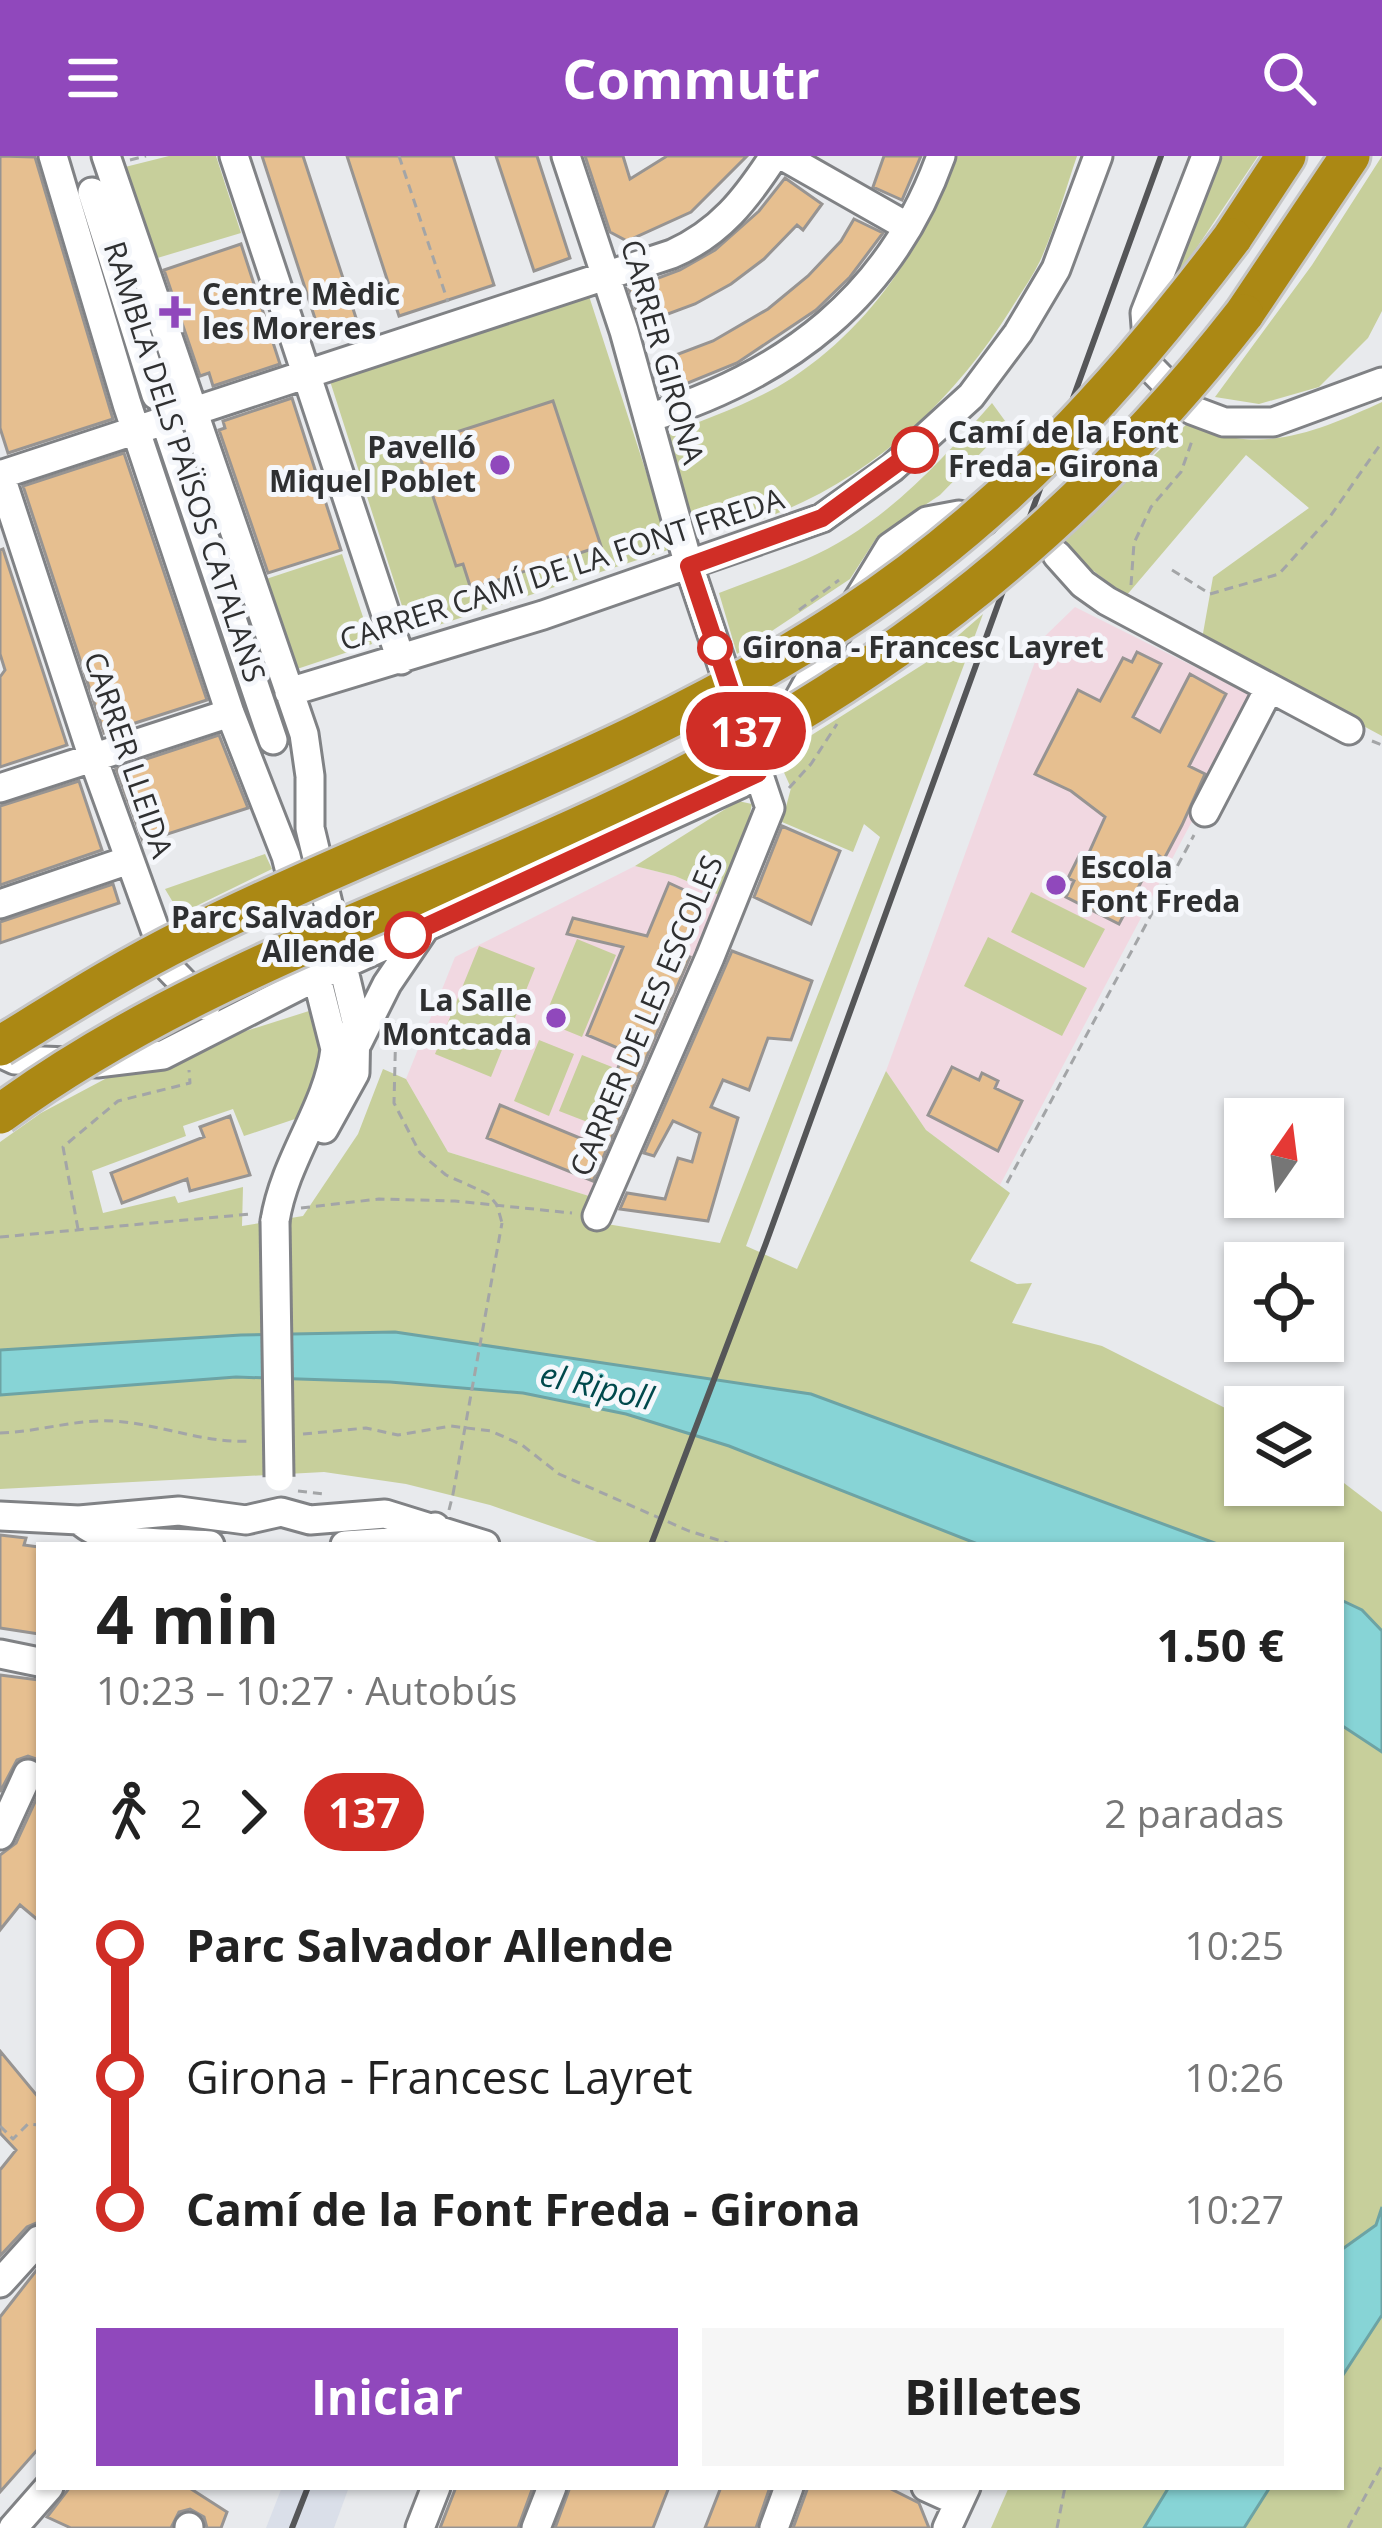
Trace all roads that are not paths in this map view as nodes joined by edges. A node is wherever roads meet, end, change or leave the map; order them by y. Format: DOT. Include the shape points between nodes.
graph roads {
  1 [pos="106,156"];
  2 [pos="234,156"];
  3 [pos="566,156"];
  4 [pos="778,156"];
  5 [pos="941,156"];
  6 [pos="1098,156"];
  7 [pos="1206,156"];
  8 [pos="1286,156"];
  9 [pos="1349,157"];
  10 [pos="59,158"];
  11 [pos="92,193"];
  12 [pos="908,227"];
  13 [pos="607,276"];
  14 [pos="308,375"];
  15 [pos="1382,382"];
  16 [pos="159,405"];
  17 [pos="648,418"];
  18 [pos="167,427"];
  19 [pos="0,474"];
  20 [pos="995,524"];
  21 [pos="1057,555"];
  22 [pos="689,566"];
  23 [pos="401,659"];
  24 [pos="1269,689"];
  25 [pos="289,692"];
  26 [pos="230,713"];
  27 [pos="1349,730"];
  28 [pos="273,740"];
  29 [pos="93,758"];
  30 [pos="758,773"];
  31 [pos="310,776"];
  32 [pos="256,781"];
  33 [pos="0,788"];
  34 [pos="1205,812"];
  35 [pos="129,860"];
  36 [pos="0,904"];
  37 [pos="426,927"];
  38 [pos="332,983"];
  39 [pos="381,994"];
  40 [pos="245,1014"];
  41 [pos="357,1048"];
  42 [pos="0,1049"];
  43 [pos="0,1114"];
  44 [pos="271,1214"];
  45 [pos="597,1216"];
  46 [pos="281,1512"];
  47 [pos="0,1516"];
  48 [pos="79,1520"];
  49 [pos="445,1522"];
  50 [pos="170,1542"];
  51 [pos="391,1542"];
  52 [pos="480,1542"];
  53 [pos="0,1654"];
  54 [pos="36,1661"];
  55 [pos="22,1777"];
  56 [pos="0,1835"];
  57 [pos="0,2242"];
  58 [pos="36,2243"];
  59 [pos="9,2274"];
  60 [pos="0,2306"];
  61 [pos="47,2490"];
  62 [pos="435,2490"];
  63 [pos="551,2490"];
  64 [pos="788,2490"];
  65 [pos="931,2490"];
  66 [pos="957,2506"];
  67 [pos="18,2527"];
  68 [pos="420,2528"];
  69 [pos="536,2528"];
  70 [pos="774,2528"];
  1 -- 16 [label="street, RAMBLA DELS PAÏSOS CATALANS"];
  2 -- 14 [label="street"];
  3 -- 13 [label="street, CARRER GIRONA"];
  4 -- 12 [label="street"];
  4 -- 13 [label="street" via="731,217 695,244"];
  5 -- 12 [label="street"];
  6 -- 22 [label="street, CARRER CAMÍ DE LA FONT FREDA" via="1056,269 1018,334 944,424 822,518"];
  7 -- 15 [label="street" via="1145,313 1149,365 1192,410 1224,422 1273,422"];
  8 -- 42 [label="highway, bridge" via="1151,344 1071,433 850,616 626,742 186,938"];
  9 -- 43 [label="highway, bridge" via="1190,383 1071,508 880,661 656,790 214,988"];
  10 -- 16 [label="street, RAMBLA DELS PAÏSOS CATALANS"];
  11 -- 16 [label="street, RAMBLA DELS PAÏSOS CATALANS"];
  12 -- 17 [label="street" via="842,315 792,354 734,387"];
  13 -- 14 [label="street"];
  13 -- 17 [label="street, CARRER GIRONA"];
  14 -- 16 [label="street"];
  14 -- 23 [label="street"];
  16 -- 19 [label="street"];
  16 -- 25 [label="street, RAMBLA DELS PAÏSOS CATALANS"];
  16 -- 26 [label="street, RAMBLA DELS PAÏSOS CATALANS"];
  17 -- 22 [label="street, CARRER GIRONA"];
  18 -- 28 [label="street, RAMBLA DELS PAÏSOS CATALANS"];
  19 -- 29 [label="street, CARRER LLEIDA"];
  20 -- 30 [label="street" via="959,515 927,521 890,547"];
  21 -- 24 [label="street" via="1121,609"];
  22 -- 23 [label="street, CARRER CAMÍ DE LA FONT FREDA"];
  22 -- 30 [label="street, CARRER GIRONA"];
  23 -- 25 [label="street, CARRER CAMÍ DE LA FONT FREDA"];
  24 -- 27 [label="street"];
  24 -- 34 [label="street"];
  25 -- 31 [label="street, RAMBLA DELS PAÏSOS CATALANS"];
  26 -- 29 [label="street"];
  26 -- 32 [label="street, RAMBLA DELS PAÏSOS CATALANS"];
  29 -- 33 [label="street"];
  29 -- 35 [label="street, CARRER LLEIDA"];
  30 -- 37 [label="street"];
  30 -- 45 [label="street, CARRER DE LES ESCOLES" via="770,808"];
  31 -- 32 [label="street" via="287,794"];
  31 -- 38 [label="street, RAMBLA DELS PAÏSOS CATALANS"];
  32 -- 38 [label="street, RAMBLA DELS PAÏSOS CATALANS"];
  35 -- 36 [label="street"];
  35 -- 40 [label="street, CARRER LLEIDA" via="170,968 205,1006"];
  37 -- 38 [label="street"];
  37 -- 39 [label="street"];
  38 -- 39 [label="street"];
  38 -- 40 [label="street"];
  38 -- 41 [label="street, RAMBLA DELS PAÏSOS CATALANS" via="356,1021"];
  38 -- 44 [label="street, RAMBLA DELS PAÏSOS CATALANS" via="332,1075"];
  39 -- 41 [label="street"];
  40 -- 42 [label="street" via="163,1055 15,1060"];
  41 -- 44 [label="street, RAMBLA DELS PAÏSOS CATALANS" via="351,1083"];
  44 -- 46 [label="street, RAMBLA DELS PAÏSOS CATALANS, bridge"];
  46 -- 48 [label="street" via="246,1520 179,1511"];
  46 -- 49 [label="street" via="310,1520 385,1514"];
  47 -- 48 [label="street"];
  48 -- 50 [label="street" via="93,1533"];
  49 -- 51 [label="street" via="421,1540"];
  49 -- 52 [label="street"];
  53 -- 54 [label="street"];
  55 -- 56 [label="street"];
  57 -- 59 [label="street"];
  58 -- 59 [label="street"];
  59 -- 60 [label="street"];
  61 -- 67 [label="street"];
  62 -- 68 [label="street"];
  63 -- 69 [label="street"];
  64 -- 70 [label="street"];
  65 -- 66 [label="street"];
}
